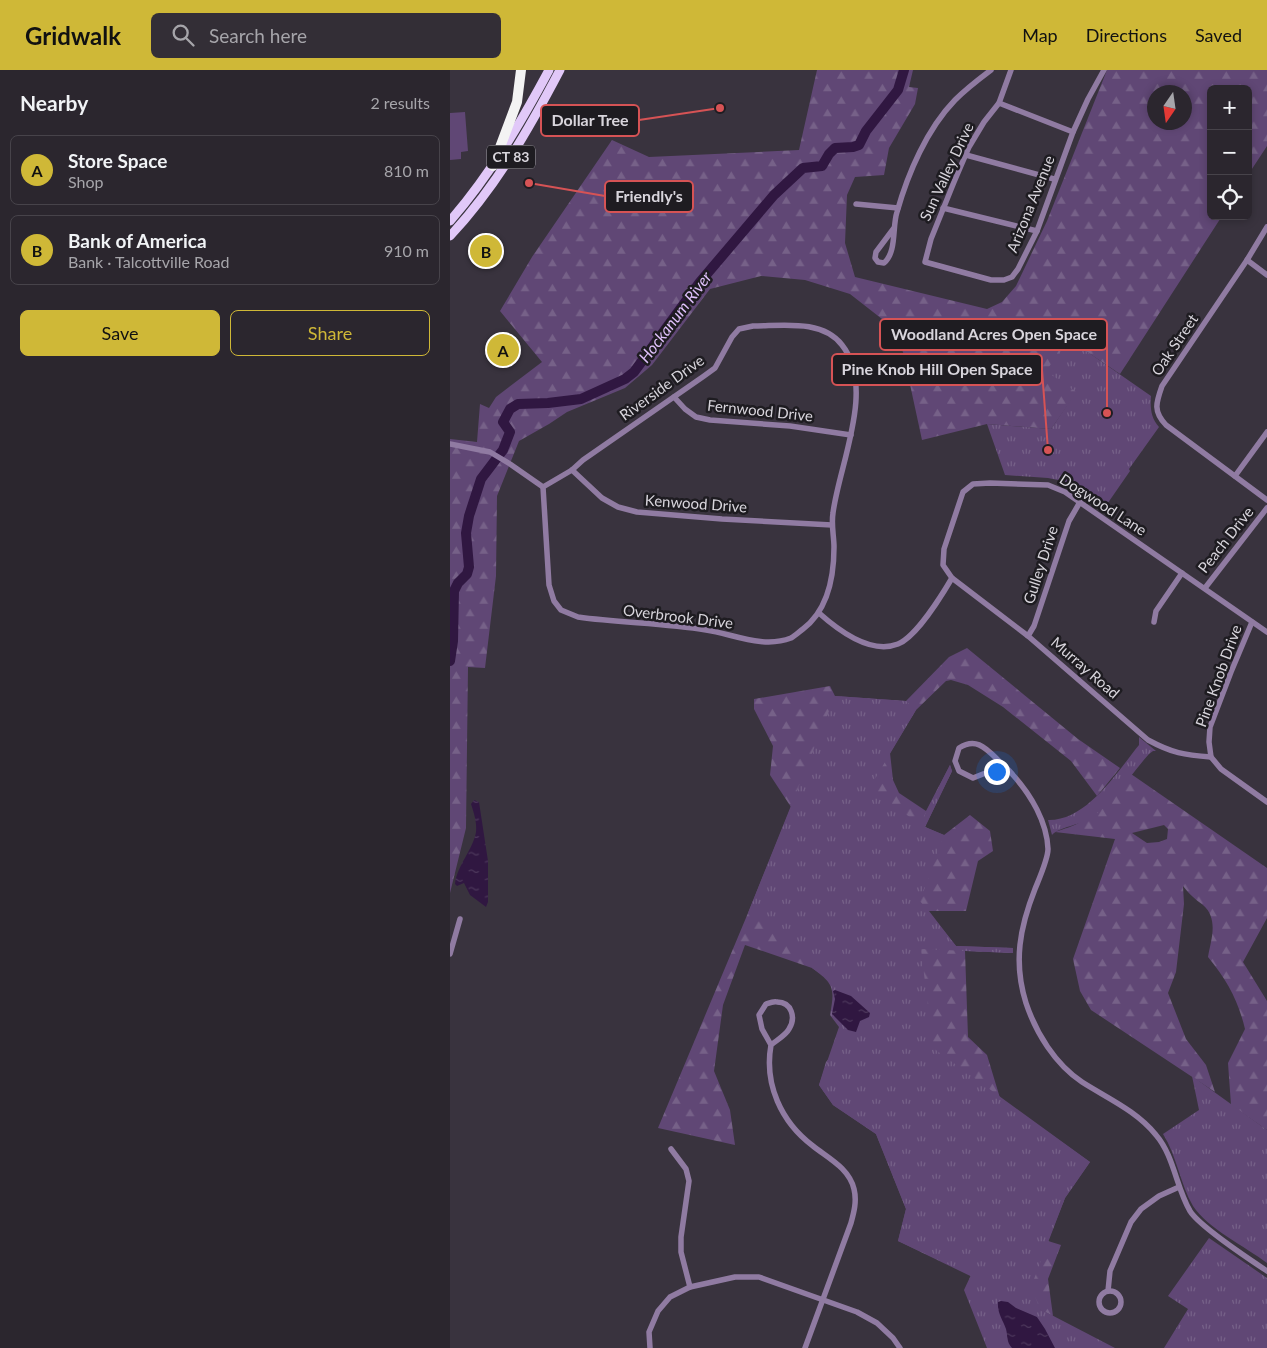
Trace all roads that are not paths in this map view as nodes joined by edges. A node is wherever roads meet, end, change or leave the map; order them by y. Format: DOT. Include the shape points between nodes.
graph roads {
  1 [pos="521,70"];
  2 [pos="549,70"];
  3 [pos="560,70"];
  4 [pos="991,70"];
  5 [pos="1011,70"];
  6 [pos="1104,70"];
  7 [pos="999,103"];
  8 [pos="518,127"];
  9 [pos="1073,132"];
  10 [pos="523,138"];
  11 [pos="966,155"];
  12 [pos="494,166"];
  13 [pos="1054,179"];
  14 [pos="856,204"];
  15 [pos="898,208"];
  16 [pos="943,208"];
  17 [pos="450,221"];
  18 [pos="1267,227"];
  19 [pos="894,228"];
  20 [pos="1036,231"];
  21 [pos="450,236"];
  22 [pos="1247,260"];
  23 [pos="1267,275"];
  24 [pos="1004,280"];
  25 [pos="674,397"];
  26 [pos="1267,432"];
  27 [pos="851,435"];
  28 [pos="450,444"];
  29 [pos="572,470"];
  30 [pos="1235,476"];
  31 [pos="543,487"];
  32 [pos="1267,500"];
  33 [pos="1080,502"];
  34 [pos="1267,508"];
  35 [pos="832,525"];
  36 [pos="1182,573"];
  37 [pos="952,578"];
  38 [pos="1205,588"];
  39 [pos="818,613"];
  40 [pos="1154,622"];
  41 [pos="1252,622"];
  42 [pos="1267,632"];
  43 [pos="1028,636"];
  44 [pos="1211,757"];
  45 [pos="1003,766"];
  46 [pos="1267,802"];
  47 [pos="460,919"];
  48 [pos="450,954"];
  49 [pos="771,1045"];
  50 [pos="671,1149"];
  51 [pos="1179,1187"];
  52 [pos="1267,1271"];
  53 [pos="690,1287"];
  54 [pos="1108,1292"];
  55 [pos="823,1299"];
  56 [pos="650,1348"];
  57 [pos="805,1348"];
  58 [pos="900,1348"];
  1 -- 12 [label="highway" via="516,102"];
  2 -- 8 [label="main road, CT 83"];
  3 -- 10 [label="main road, CT 83"];
  4 -- 15 [label="street" via="955,100 932,129"];
  5 -- 7 [label="street, Sun Valley Drive"];
  6 -- 9 [label="street, Arizona Avenue"];
  7 -- 9 [label="street"];
  7 -- 11 [label="street, Sun Valley Drive"];
  8 -- 10 [label="main road"];
  8 -- 12 [label="main road, CT 83"];
  9 -- 13 [label="street, Arizona Avenue"];
  10 -- 21 [label="main road, CT 83" via="488,190"];
  11 -- 13 [label="street"];
  11 -- 16 [label="street, Sun Valley Drive"];
  12 -- 17 [label="main road, CT 83"];
  13 -- 20 [label="street, Arizona Avenue"];
  14 -- 15 [label="street"];
  15 -- 19 [label="street"];
  16 -- 20 [label="street"];
  16 -- 24 [label="street, Sun Valley Drive" via="925,262 991,280"];
  18 -- 22 [label="street, Oak Street"];
  19 -- 19 [label="street" via="888,259 884,263 878,262 876,252"];
  20 -- 24 [label="street, Arizona Avenue" via="1018,269 1012,277"];
  22 -- 23 [label="street"];
  22 -- 30 [label="street, Oak Street" via="1162,386 1156,408 1158,417 1166,425"];
  25 -- 27 [label="street, Fernwood Drive" via="696,417"];
  25 -- 27 [label="street, Riverside Drive" via="715,368 740,329 753,326 811,327 827,332 842,344 850,358 856,392"];
  25 -- 29 [label="street, Riverside Drive"];
  26 -- 30 [label="street"];
  27 -- 35 [label="street, Riverside Drive"];
  28 -- 31 [label="street" via="490,452"];
  29 -- 31 [label="street, Riverside Drive"];
  29 -- 35 [label="street, Kenwood Drive" via="602,498 637,512"];
  30 -- 32 [label="street, Oak Street"];
  31 -- 39 [label="street, Overbrook Drive" via="549,585 561,610 578,617 706,630 774,642 792,638"];
  33 -- 36 [label="street, Dogwood Lane"];
  33 -- 37 [label="street, Dogwood Lane" via="1048,485 973,484 963,492 944,549 943,565"];
  33 -- 43 [label="street, Gulley Drive" via="1069,521"];
  34 -- 38 [label="street, Peach Drive"];
  35 -- 39 [label="street, Overbrook Drive" via="832,576"];
  36 -- 38 [label="street, Dogwood Lane"];
  36 -- 40 [label="street" via="1156,611"];
  37 -- 39 [label="street" via="922,621 898,644 884,647 864,643"];
  37 -- 43 [label="street, Murray Road"];
  38 -- 41 [label="street, Dogwood Lane"];
  41 -- 42 [label="street, Dogwood Lane"];
  41 -- 44 [label="street, Pine Knob Drive" via="1210,727"];
  43 -- 44 [label="street, Murray Road" via="1148,740 1168,751"];
  44 -- 46 [label="street" via="1221,769"];
  45 -- 45 [label="street" via="978,743 967,743 959,748 955,761 959,771 973,778"];
  45 -- 51 [label="street" via="1029,795 1044,825 1048,851 1024,916 1020,940 1020,977 1037,1030 1055,1057 1080,1080 1132,1113 1156,1135 1168,1154"];
  47 -- 48 [label="street"];
  49 -- 49 [label="street" via="759,1015 766,1004 776,1001 785,1003 792,1012 793,1021 789,1031"];
  49 -- 55 [label="street" via="770,1081 779,1107 792,1128 836,1162 854,1189 851,1223"];
  50 -- 53 [label="street" via="686,1169 689,1181 681,1252"];
  51 -- 52 [label="street" via="1190,1212 1201,1224"];
  51 -- 54 [label="street" via="1141,1209 1131,1222 1110,1271"];
  53 -- 55 [label="street" via="735,1277 759,1278"];
  53 -- 56 [label="street" via="670,1297 658,1311 649,1332"];
  55 -- 57 [label="street"];
  55 -- 58 [label="street" via="877,1323"];
}
